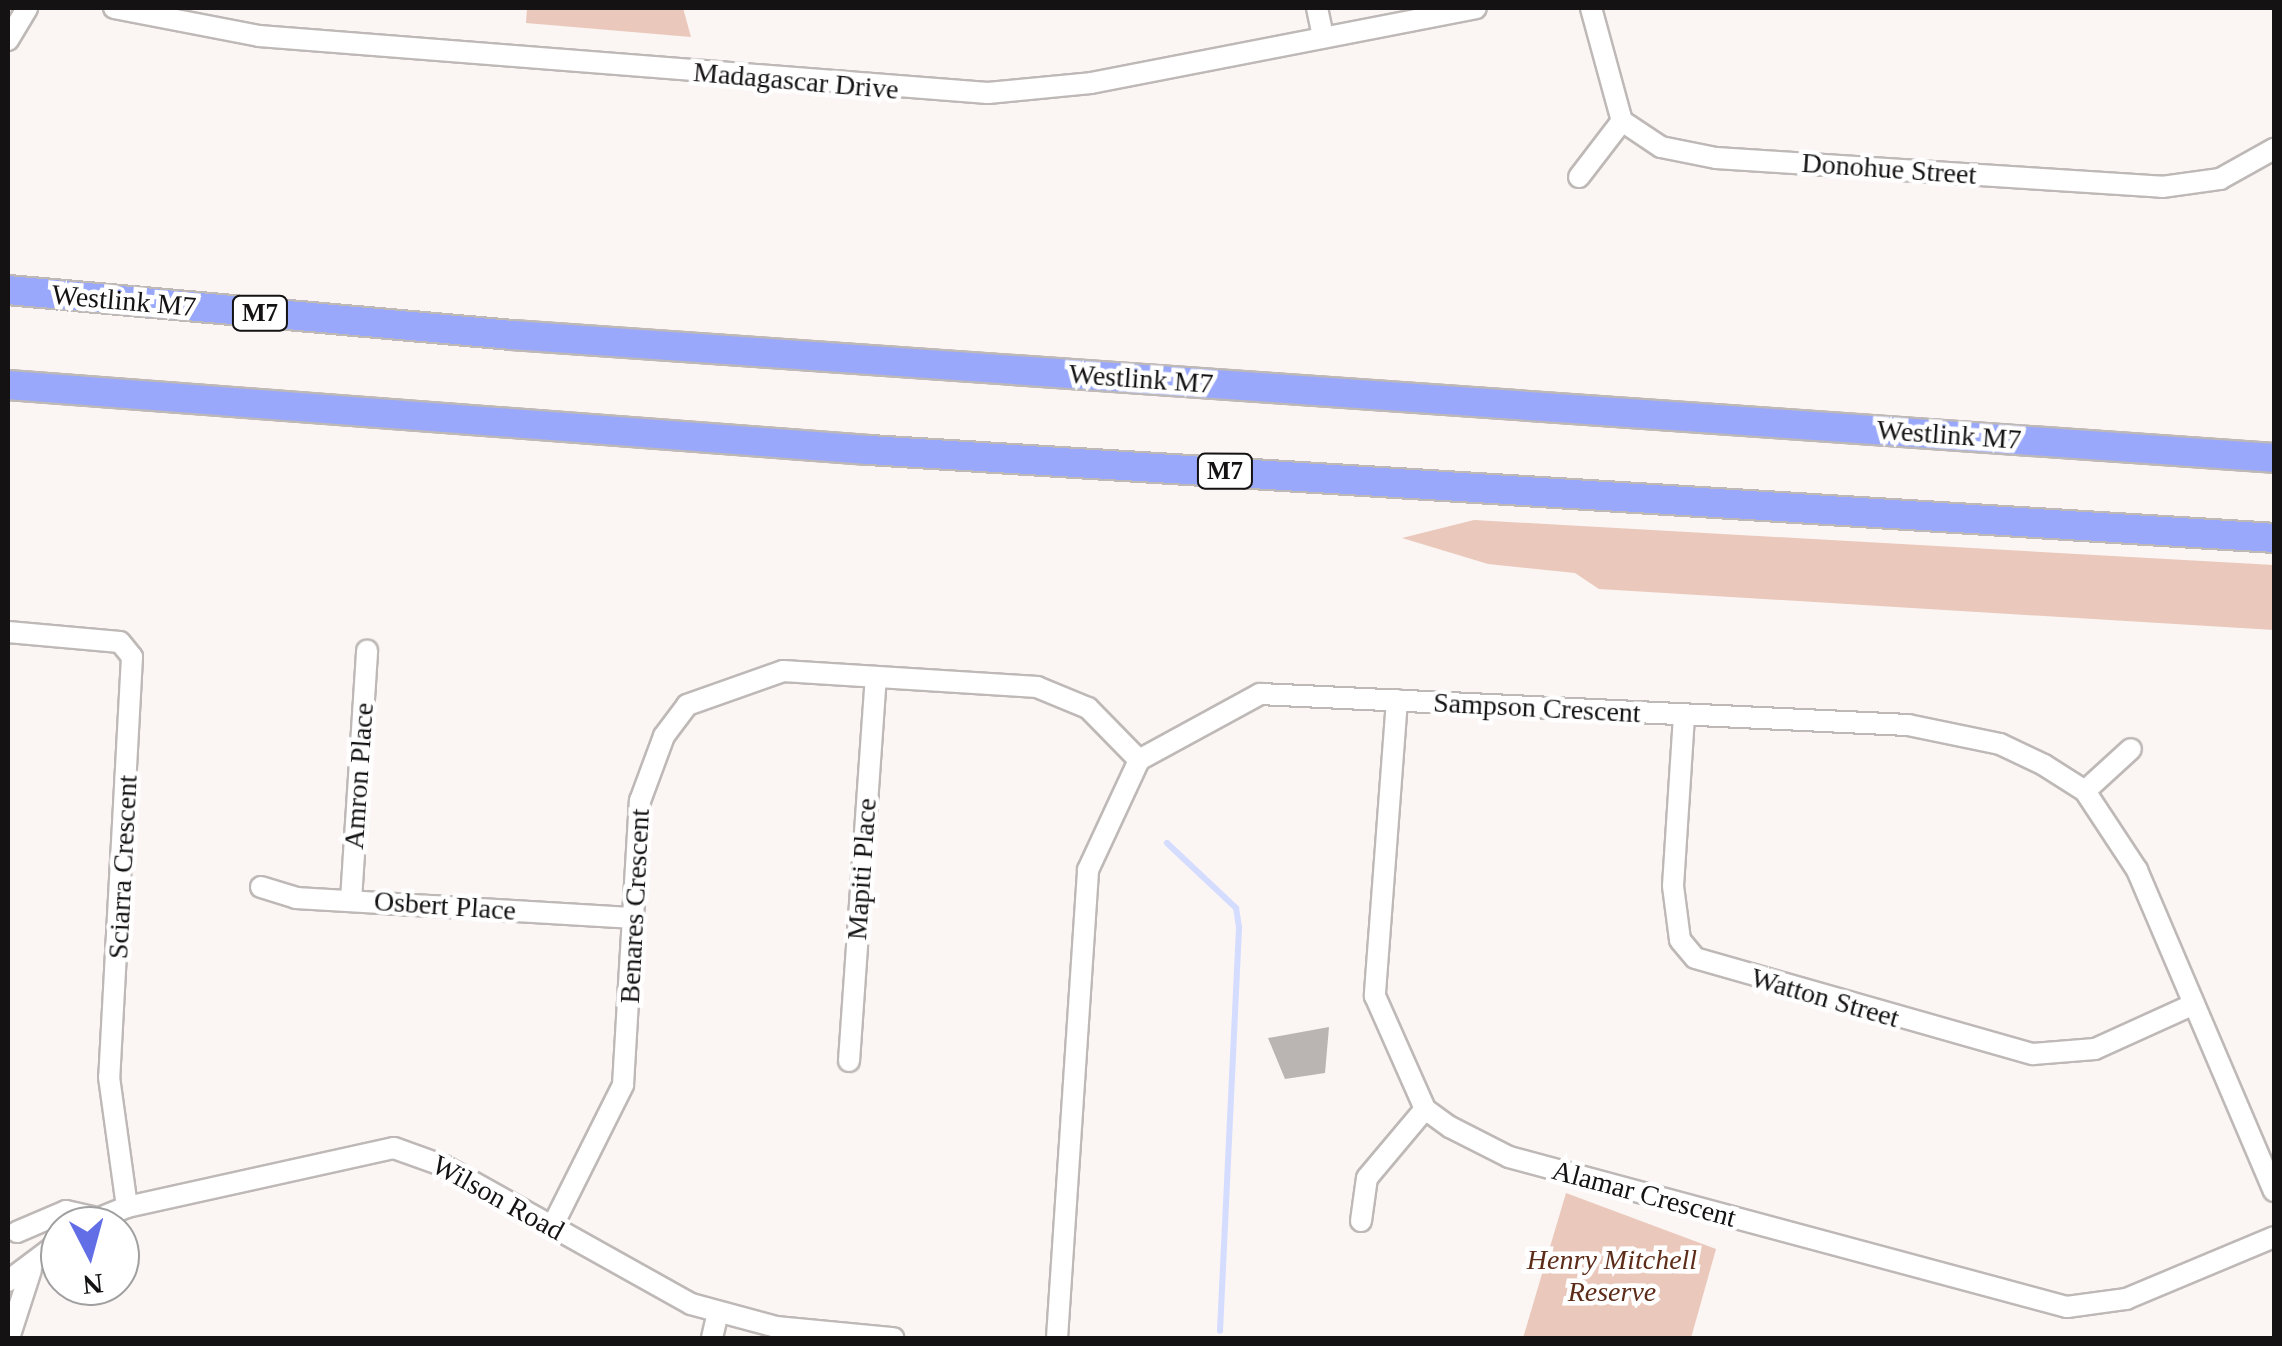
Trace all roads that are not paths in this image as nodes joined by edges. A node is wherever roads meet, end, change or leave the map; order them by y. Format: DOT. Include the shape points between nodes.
graph roads {
  1 [pos="27,8"];
  2 [pos="114,8"];
  3 [pos="1317,8"];
  4 [pos="1476,8"];
  5 [pos="1591,8"];
  6 [pos="1323,36"];
  7 [pos="8,40"];
  8 [pos="1622,122"];
  9 [pos="2274,149"];
  10 [pos="1579,177"];
  11 [pos="8,290"];
  12 [pos="8,384"];
  13 [pos="8,394"];
  14 [pos="175,400"];
  15 [pos="2274,458"];
  16 [pos="2274,538"];
  17 [pos="8,632"];
  18 [pos="366,651"];
  19 [pos="876,676"];
  20 [pos="1397,700"];
  21 [pos="1684,716"];
  22 [pos="2132,749"];
  23 [pos="1139,760"];
  24 [pos="2085,791"];
  25 [pos="261,887"];
  26 [pos="351,900"];
  27 [pos="630,918"];
  28 [pos="2192,1005"];
  29 [pos="850,1061"];
  30 [pos="1425,1109"];
  31 [pos="2274,1191"];
  32 [pos="126,1206"];
  33 [pos="131,1206"];
  34 [pos="40,1221"];
  35 [pos="1362,1221"];
  36 [pos="552,1228"];
  37 [pos="12,1232"];
  38 [pos="2274,1236"];
  39 [pos="40,1260"];
  40 [pos="32,1267"];
  41 [pos="8,1281"];
  42 [pos="718,1313"];
  43 [pos="9,1335"];
  44 [pos="712,1338"];
  45 [pos="894,1338"];
  46 [pos="1057,1338"];
  1 -- 7 [label="street"];
  2 -- 6 [label="street, Madagascar Drive" via="276,38 952,93 1091,83"];
  3 -- 6 [label="street"];
  4 -- 6 [label="street, Madagascar Drive"];
  5 -- 8 [label="street"];
  8 -- 9 [label="street, Donohue Street" via="1662,147 1716,158 2162,187 2220,179"];
  8 -- 10 [label="street"];
  11 -- 15 [label="highway, Westlink M7 / M7" via="532,336"];
  12 -- 14 [label="highway, M7"];
  13 -- 14 [label="highway"];
  14 -- 16 [label="highway, M7"];
  17 -- 32 [label="street, Sciarra Crescent" via="120,642 132,656 109,1077"];
  18 -- 26 [label="street, Amron Place"];
  19 -- 23 [label="street, Benares Crescent" via="1064,694"];
  19 -- 27 [label="street, Benares Crescent" via="783,670 686,705 664,736 640,802"];
  19 -- 29 [label="street, Mapiti Place"];
  20 -- 21 [label="street, Sampson Crescent"];
  20 -- 23 [label="street, Sampson Crescent" via="1260,694"];
  20 -- 30 [label="street" via="1375,996"];
  21 -- 24 [label="street, Sampson Crescent" via="1950,730 2000,744"];
  21 -- 28 [label="street, Watton Street" via="1672,886 1680,940 1696,958 2033,1054 2095,1049"];
  22 -- 24 [label="street"];
  23 -- 46 [label="street" via="1088,870"];
  24 -- 28 [label="street, Sampson Crescent" via="2137,870"];
  25 -- 26 [label="street, Osbert Place"];
  26 -- 27 [label="street, Osbert Place"];
  27 -- 36 [label="street, Benares Crescent" via="622,1085"];
  28 -- 31 [label="street, Sampson Crescent"];
  30 -- 35 [label="street" via="1367,1178"];
  30 -- 38 [label="street, Alamar Crescent" via="1509,1157 2067,1307 2126,1299"];
  33 -- 36 [label="street, Wilson Road" via="394,1148"];
  34 -- 37 [label="street, Wilson Road"];
  36 -- 42 [label="street, Wilson Road"];
  37 -- 40 [label="street, Wilson Road" via="30,1241"];
  39 -- 40 [label="street"];
  40 -- 41 [label="street"];
  40 -- 43 [label="street"];
  42 -- 44 [label="street"];
  42 -- 45 [label="street, Wilson Road"];
}
